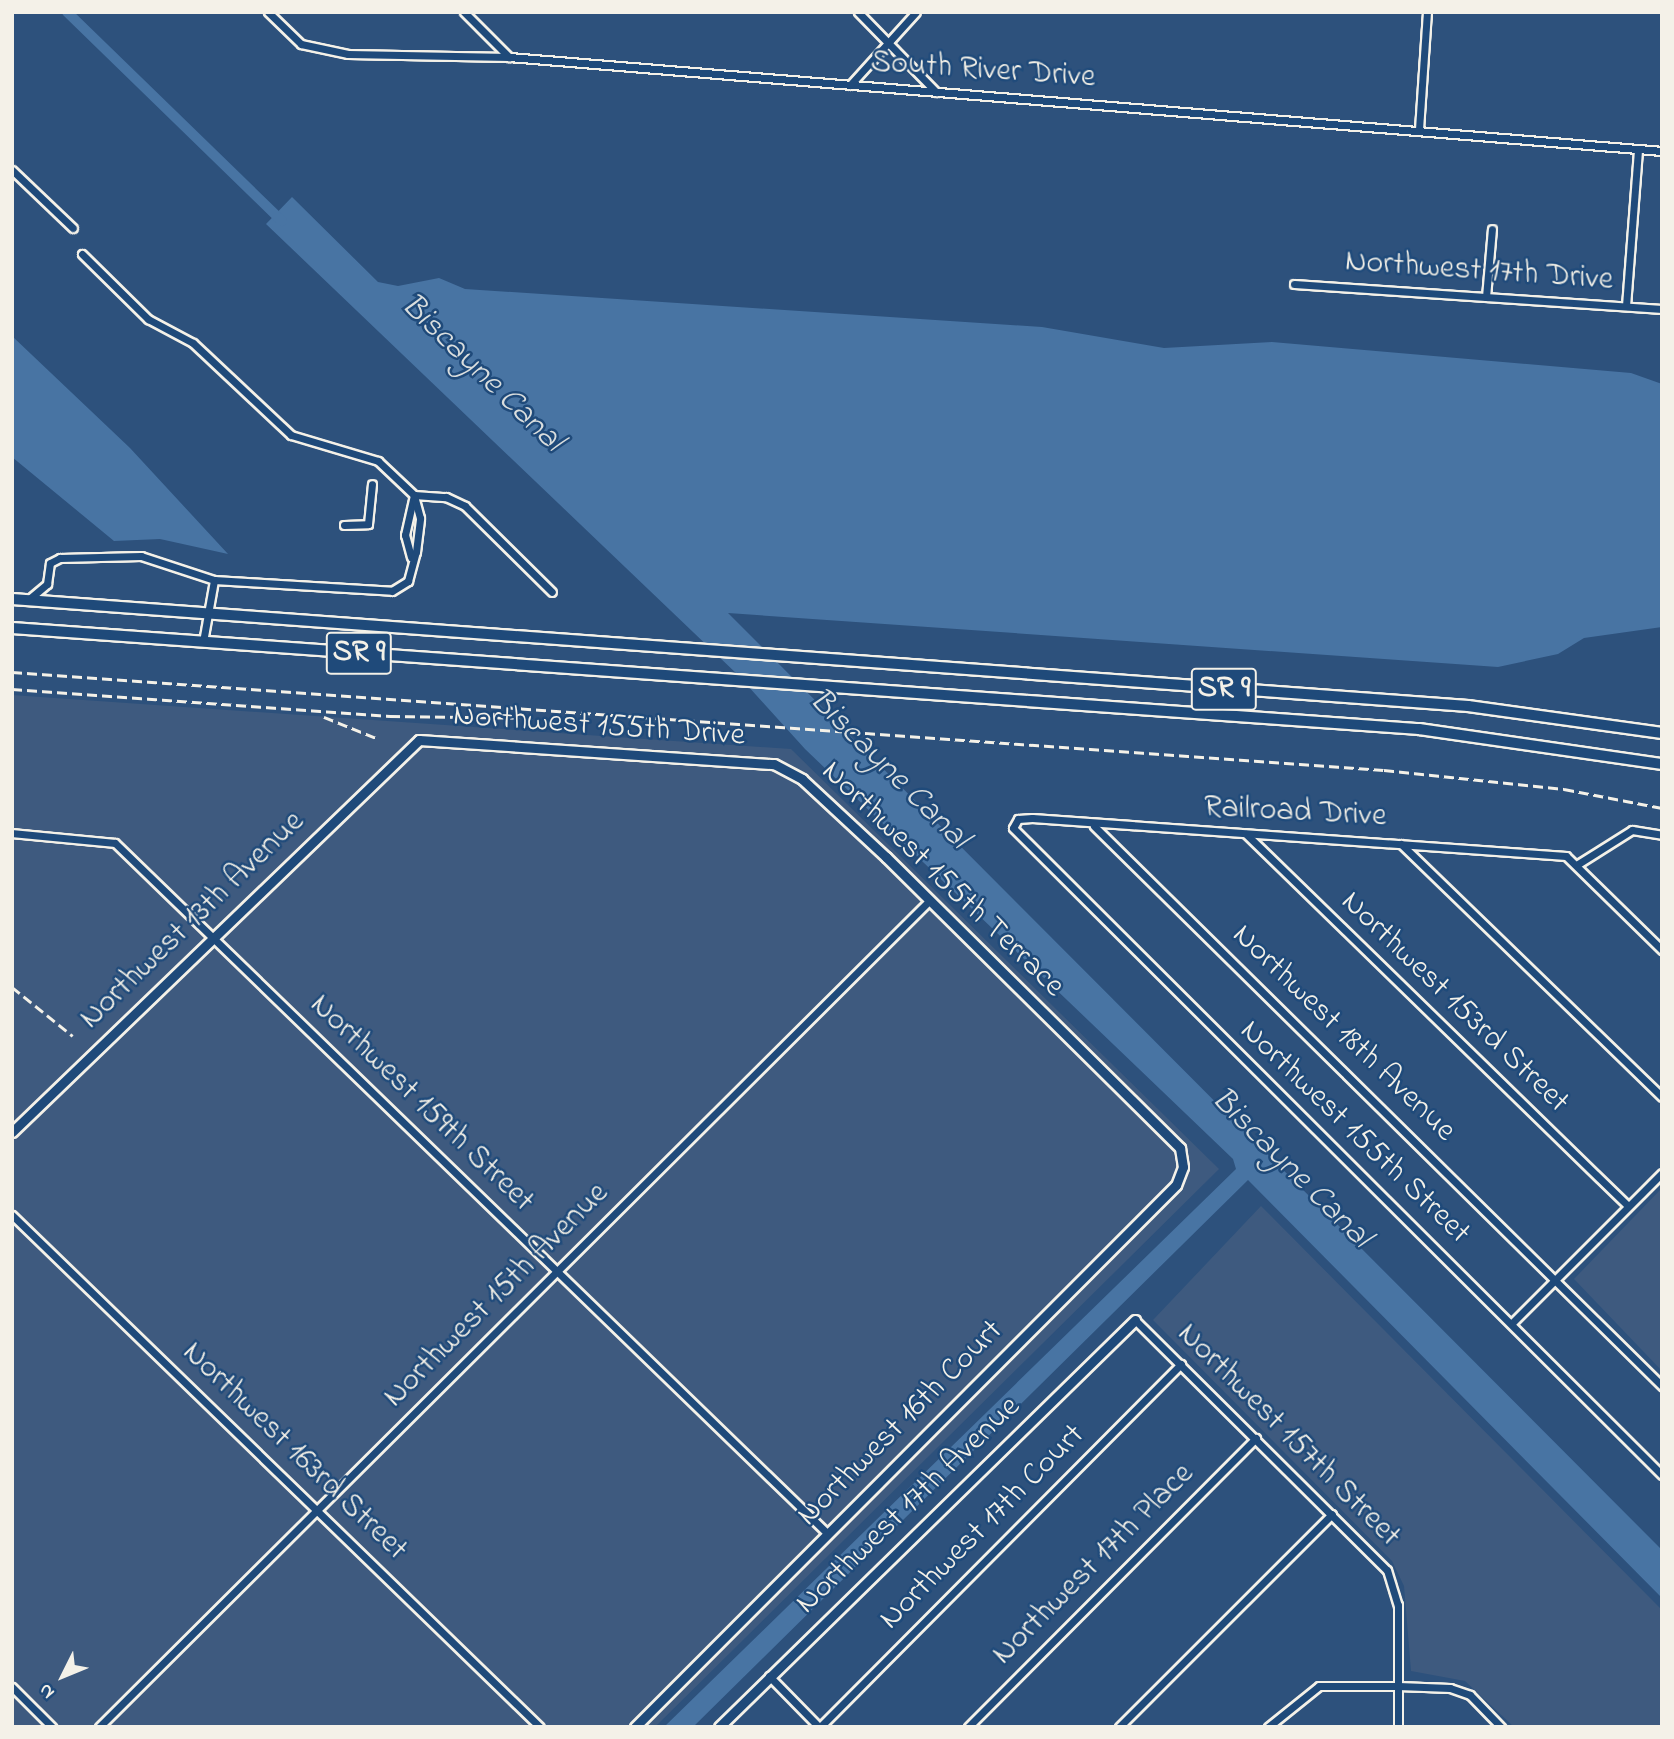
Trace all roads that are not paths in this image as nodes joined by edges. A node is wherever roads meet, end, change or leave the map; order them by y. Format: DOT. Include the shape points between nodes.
graph roads {
  1 [pos="268,12"];
  2 [pos="464,12"];
  3 [pos="858,12"];
  4 [pos="916,12"];
  5 [pos="1427,12"];
  6 [pos="888,42"];
  7 [pos="509,57"];
  8 [pos="850,85"];
  9 [pos="937,92"];
  10 [pos="1419,129"];
  11 [pos="1638,150"];
  12 [pos="1662,151"];
  13 [pos="12,170"];
  14 [pos="73,228"];
  15 [pos="1492,229"];
  16 [pos="82,254"];
  17 [pos="1294,284"];
  18 [pos="1486,298"];
  19 [pos="1626,306"];
  20 [pos="1662,309"];
  21 [pos="372,484"];
  22 [pos="414,495"];
  23 [pos="344,525"];
  24 [pos="411,557"];
  25 [pos="215,580"];
  26 [pos="552,592"];
  27 [pos="12,599"];
  28 [pos="27,600"];
  29 [pos="208,614"];
  30 [pos="12,628"];
  31 [pos="203,642"];
  32 [pos="1662,733"];
  33 [pos="407,744"];
  34 [pos="1662,764"];
  35 [pos="788,769"];
  36 [pos="1094,826"];
  37 [pos="1013,828"];
  38 [pos="12,832"];
  39 [pos="1246,834"];
  40 [pos="1662,835"];
  41 [pos="1400,843"];
  42 [pos="1578,864"];
  43 [pos="930,900"];
  44 [pos="212,937"];
  45 [pos="1662,950"];
  46 [pos="1662,1097"];
  47 [pos="12,1132"];
  48 [pos="1180,1148"];
  49 [pos="1662,1173"];
  50 [pos="1628,1206"];
  51 [pos="12,1215"];
  52 [pos="557,1269"];
  53 [pos="1556,1279"];
  54 [pos="1135,1320"];
  55 [pos="1512,1323"];
  56 [pos="1181,1364"];
  57 [pos="1662,1386"];
  58 [pos="1256,1437"];
  59 [pos="1662,1475"];
  60 [pos="317,1509"];
  61 [pos="1332,1514"];
  62 [pos="827,1533"];
  63 [pos="769,1676"];
  64 [pos="1398,1686"];
  65 [pos="12,1688"];
  66 [pos="52,1727"];
  67 [pos="99,1727"];
  68 [pos="540,1727"];
  69 [pos="635,1727"];
  70 [pos="719,1727"];
  71 [pos="819,1727"];
  72 [pos="968,1727"];
  73 [pos="1119,1727"];
  74 [pos="1268,1727"];
  75 [pos="1398,1727"];
  76 [pos="1501,1727"];
  1 -- 7 [label="street, South River Drive" via="301,44 348,54"];
  2 -- 7 [label="street"];
  3 -- 6 [label="street"];
  4 -- 6 [label="street"];
  5 -- 10 [label="street"];
  6 -- 8 [label="street"];
  6 -- 9 [label="street"];
  7 -- 8 [label="street, South River Drive"];
  8 -- 9 [label="street, South River Drive"];
  9 -- 10 [label="street, South River Drive"];
  10 -- 11 [label="street, South River Drive"];
  11 -- 12 [label="street, South River Drive"];
  11 -- 19 [label="street"];
  13 -- 14 [label="street"];
  15 -- 18 [label="street"];
  16 -- 22 [label="street" via="148,319 193,343 291,435 378,461"];
  17 -- 18 [label="street, Northwest 17th Drive"];
  18 -- 19 [label="street, Northwest 17th Drive"];
  19 -- 20 [label="street, Northwest 17th Drive"];
  21 -- 23 [label="street" via="368,524"];
  22 -- 24 [label="street" via="420,518"];
  22 -- 24 [label="street" via="405,535"];
  22 -- 26 [label="street" via="446,497 465,506"];
  24 -- 25 [label="street" via="408,581 392,591"];
  25 -- 28 [label="street" via="141,556 55,561 47,584"];
  25 -- 29 [label="street"];
  27 -- 28 [label="main road, SR 9"];
  28 -- 29 [label="main road, SR 9"];
  29 -- 31 [label="street"];
  29 -- 32 [label="main road, SR 9" via="1468,706"];
  30 -- 31 [label="main road, SR 9"];
  31 -- 34 [label="main road, SR 9" via="1419,729"];
  33 -- 35 [label="street, Northwest 155th Drive" via="437,740"];
  33 -- 44 [label="street, Northwest 13th Avenue"];
  35 -- 43 [label="street, Northwest 155th Terrace"];
  36 -- 37 [label="street, Railroad Drive" via="1032,818 1018,819"];
  36 -- 39 [label="street, Railroad Drive"];
  36 -- 53 [label="street, Northwest 18th Avenue"];
  37 -- 55 [label="street, Northwest 155th Street"];
  38 -- 44 [label="street, Northwest 159th Street" via="115,843"];
  39 -- 41 [label="street, Railroad Drive"];
  39 -- 50 [label="street, Northwest 153rd Street"];
  40 -- 42 [label="street" via="1632,830"];
  41 -- 42 [label="street, Railroad Drive" via="1566,856"];
  41 -- 46 [label="street"];
  42 -- 45 [label="street"];
  43 -- 48 [label="street, Northwest 155th Terrace"];
  43 -- 52 [label="street, Northwest 15th Avenue"];
  44 -- 47 [label="street, Northwest 13th Avenue"];
  44 -- 52 [label="street, Northwest 159th Street"];
  48 -- 62 [label="street, Northwest 16th Court" via="1183,1167 1176,1185"];
  49 -- 50 [label="street"];
  50 -- 53 [label="street"];
  51 -- 60 [label="street, Northwest 163rd Street"];
  52 -- 60 [label="street, Northwest 15th Avenue"];
  52 -- 62 [label="street, Northwest 159th Street"];
  53 -- 55 [label="street"];
  53 -- 57 [label="street, Northwest 18th Avenue"];
  54 -- 56 [label="street, Northwest 157th Street"];
  54 -- 63 [label="street, Northwest 17th Avenue"];
  55 -- 59 [label="street, Northwest 155th Street"];
  56 -- 58 [label="street, Northwest 157th Street"];
  56 -- 71 [label="street, Northwest 17th Court"];
  58 -- 61 [label="street, Northwest 157th Street"];
  58 -- 72 [label="street, Northwest 17th Place"];
  60 -- 67 [label="street, Northwest 15th Avenue"];
  60 -- 68 [label="street, Northwest 163rd Street"];
  61 -- 64 [label="street, Northwest 157th Street" via="1396,1586"];
  61 -- 73 [label="street"];
  62 -- 69 [label="street, Northwest 16th Court"];
  63 -- 70 [label="street, Northwest 17th Avenue"];
  63 -- 71 [label="street"];
  64 -- 74 [label="street" via="1319,1686"];
  64 -- 75 [label="street, Northwest 157th Street"];
  64 -- 76 [label="street" via="1450,1688 1470,1695"];
  65 -- 66 [label="street"];
}
